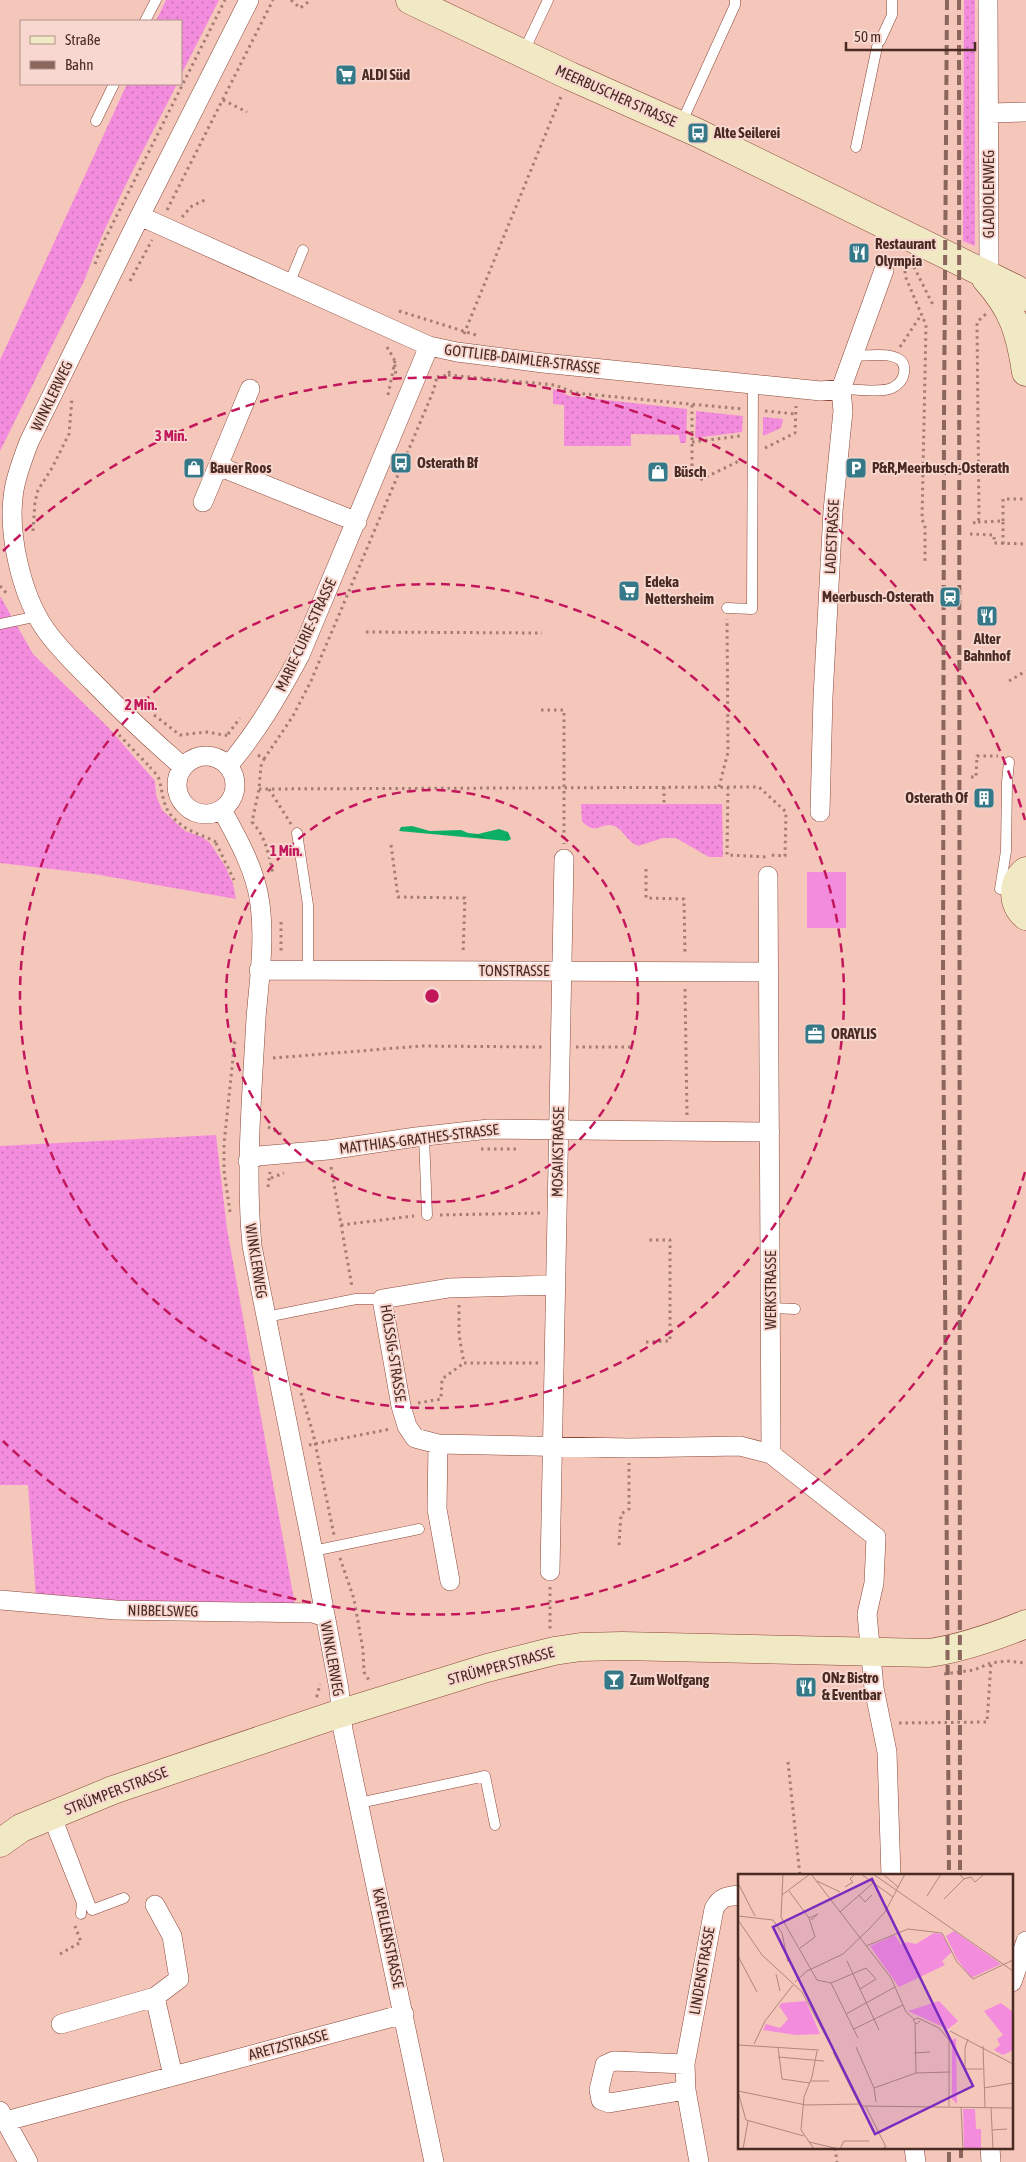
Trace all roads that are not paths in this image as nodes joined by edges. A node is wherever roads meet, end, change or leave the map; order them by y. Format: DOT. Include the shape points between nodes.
graph roads {
  1 [pos="156,0"];
  2 [pos="249,0"];
  3 [pos="410,0"];
  4 [pos="548,0"];
  5 [pos="735,0"];
  6 [pos="892,0"];
  7 [pos="988,0"];
  8 [pos="146,20"];
  9 [pos="522,54"];
  10 [pos="114,85"];
  11 [pos="1026,112"];
  12 [pos="990,113"];
  13 [pos="96,121"];
  14 [pos="680,125"];
  15 [pos="856,147"];
  16 [pos="140,216"];
  17 [pos="304,250"];
  18 [pos="884,270"];
  19 [pos="982,274"];
  20 [pos="289,284"];
  21 [pos="1026,297"];
  22 [pos="1022,322"];
  23 [pos="429,346"];
  24 [pos="853,356"];
  25 [pos="1026,372"];
  26 [pos="753,384"];
  27 [pos="250,389"];
  28 [pos="841,389"];
  29 [pos="218,466"];
  30 [pos="203,502"];
  31 [pos="357,522"];
  32 [pos="727,608"];
  33 [pos="38,616"];
  34 [pos="0,624"];
  35 [pos="1005,759"];
  36 [pos="228,766"];
  37 [pos="183,767"];
  38 [pos="222,810"];
  39 [pos="820,812"];
  40 [pos="297,833"];
  41 [pos="564,859"];
  42 [pos="768,876"];
  43 [pos="1020,881"];
  44 [pos="1026,916"];
  45 [pos="260,970"];
  46 [pos="308,970"];
  47 [pos="560,972"];
  48 [pos="769,972"];
  49 [pos="559,1130"];
  50 [pos="770,1132"];
  51 [pos="424,1136"];
  52 [pos="248,1161"];
  53 [pos="427,1216"];
  54 [pos="556,1285"];
  55 [pos="382,1299"];
  56 [pos="771,1308"];
  57 [pos="795,1309"];
  58 [pos="266,1321"];
  59 [pos="438,1444"];
  60 [pos="552,1445"];
  61 [pos="771,1454"];
  62 [pos="419,1529"];
  63 [pos="314,1551"];
  64 [pos="550,1571"];
  65 [pos="450,1581"];
  66 [pos="0,1600"];
  67 [pos="325,1617"];
  68 [pos="1020,1623"];
  69 [pos="869,1652"];
  70 [pos="342,1713"];
  71 [pos="359,1803"];
  72 [pos="51,1816"];
  73 [pos="495,1825"];
  74 [pos="0,1843"];
  75 [pos="888,1874"];
  76 [pos="738,1895"];
  77 [pos="124,1898"];
  78 [pos="154,1905"];
  79 [pos="81,1914"];
  80 [pos="1026,1941"];
  81 [pos="1014,1976"];
  82 [pos="155,1996"];
  83 [pos="404,2014"];
  84 [pos="61,2024"];
  85 [pos="685,2064"];
  86 [pos="173,2076"];
  87 [pos="686,2090"];
  88 [pos="3,2116"];
  89 [pos="28,2162"];
  90 [pos="434,2162"];
  91 [pos="699,2162"];
  1 -- 8 [label="lane"];
  2 -- 16 [label="street, WINKLERWEG"];
  3 -- 9 [label="main road, MEERBUSCHER STRASSE"];
  4 -- 9 [label="lane"];
  5 -- 14 [label="lane"];
  6 -- 15 [label="lane" via="892,15 879,44"];
  7 -- 12 [label="street, GLADIOLENWEG"];
  9 -- 14 [label="main road, MEERBUSCHER STRASSE"];
  10 -- 13 [label="lane"];
  11 -- 12 [label="street"];
  12 -- 19 [label="street, GLADIOLENWEG" via="989,263"];
  14 -- 19 [label="main road, MEERBUSCHER STRASSE"];
  16 -- 20 [label="street, GOTTLIEB-DAIMLER-STRASSE" via="169,216"];
  16 -- 33 [label="street, WINKLERWEG" via="20,465 14,491 14,538 20,568"];
  17 -- 20 [label="lane"];
  18 -- 24 [label="street, LADESTRASSE"];
  19 -- 21 [label="main road, MEERBUSCHER STRASSE"];
  19 -- 22 [label="main road, MEERBUSCHER STRASSE"];
  20 -- 23 [label="street, GOTTLIEB-DAIMLER-STRASSE"];
  22 -- 25 [label="main road, MEERBUSCHER STRASSE"];
  23 -- 26 [label="street, GOTTLIEB-DAIMLER-STRASSE" via="543,364"];
  23 -- 31 [label="street, MARIE-CURIE-STRASSE"];
  24 -- 28 [label="street, LADESTRASSE"];
  24 -- 28 [label="lane" via="895,356 902,361 903,378 890,389"];
  26 -- 28 [label="street, GOTTLIEB-DAIMLER-STRASSE"];
  26 -- 32 [label="lane" via="752,609"];
  27 -- 29 [label="street"];
  28 -- 39 [label="street, LADESTRASSE" via="843,411 833,511"];
  29 -- 30 [label="street"];
  29 -- 31 [label="street"];
  31 -- 36 [label="street, MARIE-CURIE-STRASSE" via="300,655 246,745"];
  33 -- 34 [label="lane"];
  33 -- 37 [label="street, WINKLERWEG" via="64,653"];
  35 -- 43 [label="lane" via="1006,851 1000,889"];
  36 -- 37 [label="street" via="209,756 191,760"];
  36 -- 38 [label="street" via="233,773 235,788 230,803"];
  37 -- 38 [label="street" via="176,785 180,800 197,813 214,814"];
  38 -- 45 [label="street, WINKLERWEG" via="252,874 260,903"];
  40 -- 46 [label="lane" via="308,904"];
  41 -- 47 [label="street, MOSAIKSTRASSE"];
  42 -- 48 [label="street, WERKSTRASSE"];
  43 -- 44 [label="main road" via="1016,904"];
  45 -- 46 [label="street, TONSTRASSE"];
  45 -- 52 [label="street, WINKLERWEG"];
  46 -- 47 [label="street, TONSTRASSE"];
  47 -- 48 [label="street, TONSTRASSE"];
  47 -- 49 [label="street, MOSAIKSTRASSE"];
  48 -- 50 [label="street, WERKSTRASSE"];
  49 -- 50 [label="street, MATTHIAS-GRATHES-STRASSE"];
  49 -- 51 [label="street, MATTHIAS-GRATHES-STRASSE" via="489,1129"];
  49 -- 54 [label="street, MOSAIKSTRASSE"];
  50 -- 56 [label="street, WERKSTRASSE"];
  51 -- 52 [label="street, MATTHIAS-GRATHES-STRASSE" via="258,1156"];
  51 -- 53 [label="lane"];
  52 -- 58 [label="street, WINKLERWEG" via="252,1246"];
  54 -- 55 [label="street, HÖLSSIG-STRASSE" via="460,1288"];
  54 -- 60 [label="street, MOSAIKSTRASSE"];
  55 -- 58 [label="lane" via="356,1299 271,1316"];
  55 -- 59 [label="street, HÖLSSIG-STRASSE" via="407,1426 415,1438"];
  56 -- 57 [label="lane"];
  56 -- 61 [label="street, WERKSTRASSE"];
  58 -- 63 [label="street, WINKLERWEG"];
  59 -- 60 [label="street"];
  59 -- 65 [label="street" via="437,1509"];
  60 -- 61 [label="street" via="629,1448 740,1446"];
  60 -- 64 [label="street"];
  61 -- 69 [label="street" via="876,1537 874,1583 867,1614"];
  62 -- 63 [label="lane"];
  63 -- 67 [label="street, WINKLERWEG"];
  66 -- 67 [label="street, NIBBELSWEG" via="116,1610 313,1613"];
  67 -- 70 [label="street, WINKLERWEG"];
  68 -- 69 [label="main road, STRÜMPER STRASSE" via="991,1638 948,1650 929,1653"];
  69 -- 70 [label="main road, STRÜMPER STRASSE" via="581,1647 486,1668"];
  69 -- 75 [label="street" via="886,1752"];
  70 -- 71 [label="street, KAPELLENSTRASSE"];
  70 -- 72 [label="main road, STRÜMPER STRASSE" via="113,1790"];
  71 -- 73 [label="lane" via="485,1776"];
  71 -- 83 [label="street, KAPELLENSTRASSE"];
  72 -- 74 [label="main road, STRÜMPER STRASSE" via="21,1828"];
  72 -- 77 [label="lane" via="92,1910"];
  72 -- 79 [label="lane" via="82,1903"];
  76 -- 85 [label="street, LINDENSTRASSE" via="718,1901 714,1909"];
  78 -- 82 [label="street" via="172,1936 180,1979"];
  80 -- 81 [label="street"];
  82 -- 84 [label="street"];
  82 -- 86 [label="street"];
  83 -- 86 [label="street, ARETZSTRASSE"];
  83 -- 90 [label="street, KAPELLENSTRASSE"];
  85 -- 87 [label="street, LINDENSTRASSE"];
  85 -- 87 [label="street" via="614,2061 605,2065 599,2090 601,2100 609,2103"];
  86 -- 88 [label="street, ARETZSTRASSE"];
  87 -- 91 [label="street, LINDENSTRASSE"];
  88 -- 89 [label="street"];
}
